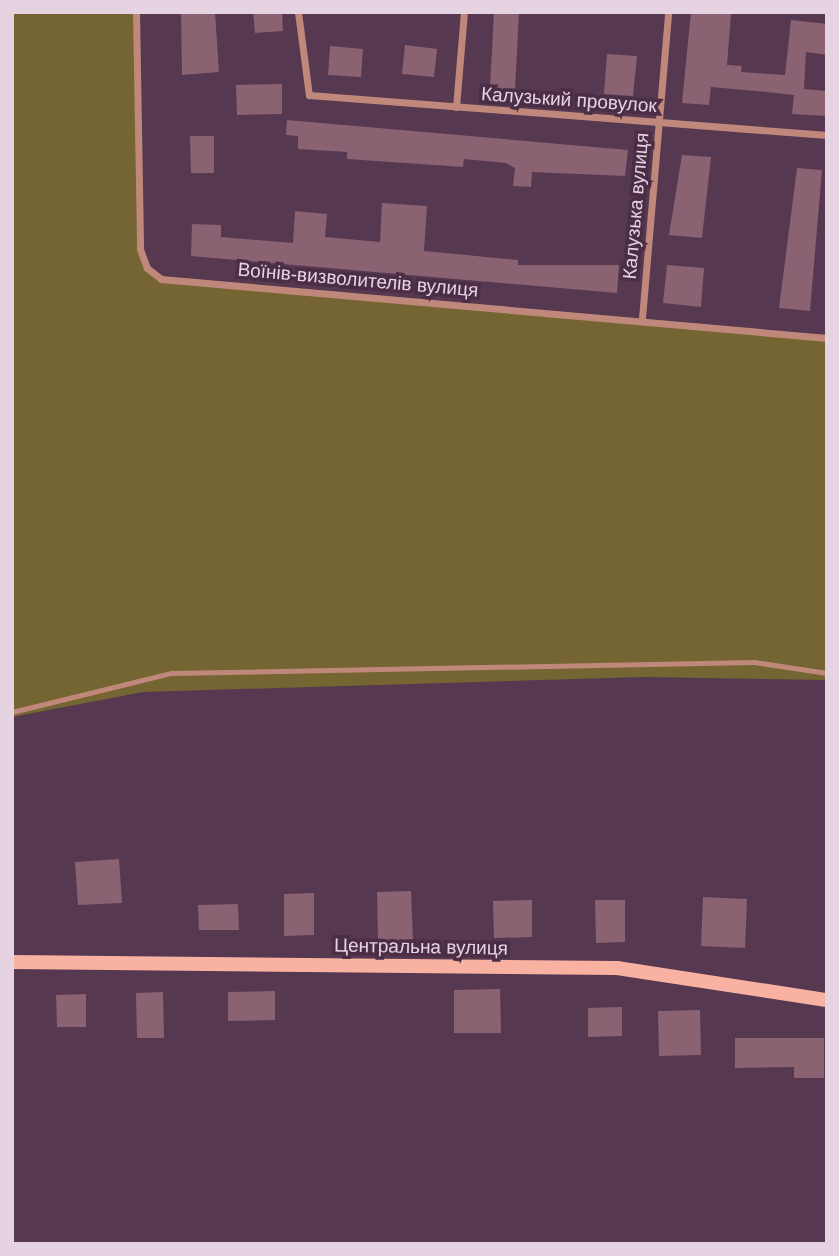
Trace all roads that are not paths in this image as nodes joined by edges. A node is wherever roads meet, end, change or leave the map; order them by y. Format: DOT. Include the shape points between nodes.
graph roads {
  1 [pos="136,12"];
  2 [pos="298,12"];
  3 [pos="464,12"];
  4 [pos="668,12"];
  5 [pos="456,107"];
  6 [pos="659,123"];
  7 [pos="827,135"];
  8 [pos="642,318"];
  9 [pos="827,338"];
  10 [pos="827,673"];
  11 [pos="12,712"];
  12 [pos="12,962"];
  13 [pos="827,1000"];
  1 -- 8 [label="street, Воїнів-визволителів вулиця" via="140,249 147,268 161,279"];
  2 -- 5 [label="street, Калузький провулок" via="309,95"];
  3 -- 5 [label="street"];
  4 -- 6 [label="street, Калузька вулиця"];
  5 -- 6 [label="street, Калузький провулок"];
  6 -- 7 [label="street, Калузький провулок"];
  6 -- 8 [label="street, Калузька вулиця"];
  8 -- 9 [label="street, Воїнів-визволителів вулиця"];
  10 -- 11 [label="lane" via="754,662 171,673"];
  12 -- 13 [label="street, Центральна вулиця" via="617,968"];
}
